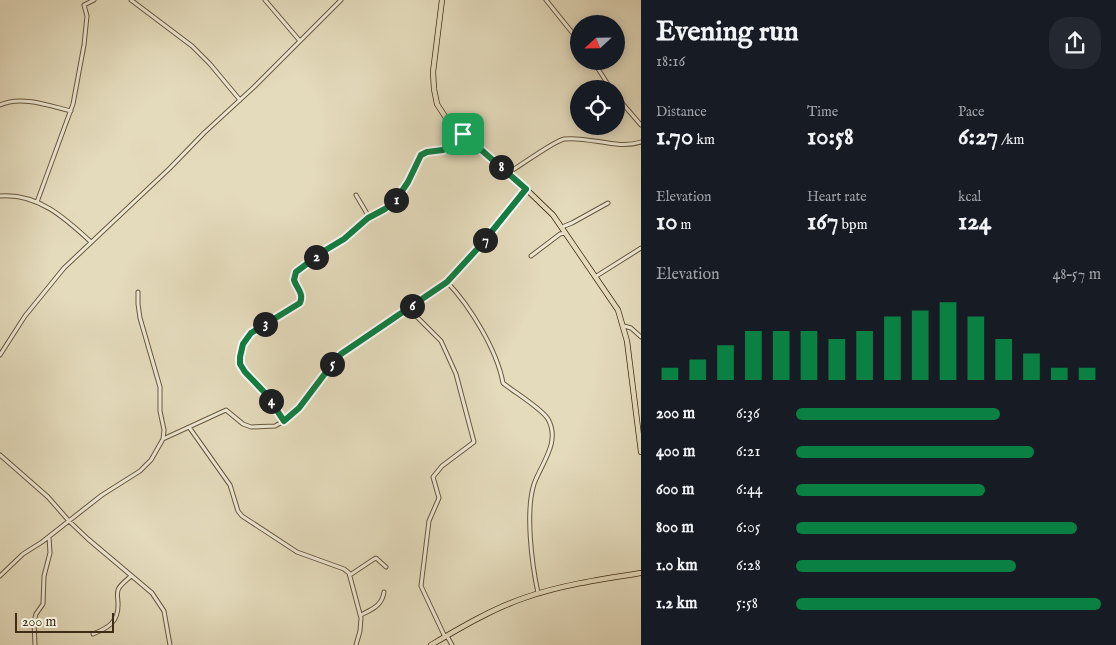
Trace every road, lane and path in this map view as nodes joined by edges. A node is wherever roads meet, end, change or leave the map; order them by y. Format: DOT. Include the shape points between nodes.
graph roads {
  1 [pos="94,0"];
  2 [pos="131,0"];
  3 [pos="264,0"];
  4 [pos="341,0"];
  5 [pos="442,0"];
  6 [pos="546,0"];
  7 [pos="570,30"];
  8 [pos="300,41"];
  9 [pos="240,100"];
  10 [pos="0,105"];
  11 [pos="625,106"];
  12 [pos="71,111"];
  13 [pos="641,124"];
  14 [pos="463,134"];
  15 [pos="641,142"];
  16 [pos="508,173"];
  17 [pos="526,189"];
  18 [pos="356,195"];
  19 [pos="0,196"];
  20 [pos="37,202"];
  21 [pos="608,203"];
  22 [pos="369,217"];
  23 [pos="562,227"];
  24 [pos="566,233"];
  25 [pos="92,242"];
  26 [pos="641,248"];
  27 [pos="531,256"];
  28 [pos="594,277"];
  29 [pos="447,282"];
  30 [pos="138,292"];
  31 [pos="408,308"];
  32 [pos="624,326"];
  33 [pos="641,337"];
  34 [pos="0,355"];
  35 [pos="284,421"];
  36 [pos="188,427"];
  37 [pos="164,439"];
  38 [pos="641,452"];
  39 [pos="0,455"];
  40 [pos="69,521"];
  41 [pos="49,537"];
  42 [pos="386,567"];
  43 [pos="641,573"];
  44 [pos="350,575"];
  45 [pos="0,576"];
  46 [pos="131,576"];
  47 [pos="384,592"];
  48 [pos="538,593"];
  49 [pos="361,615"];
  50 [pos="93,634"];
  51 [pos="446,636"];
  52 [pos="35,645"];
  53 [pos="170,645"];
  54 [pos="356,645"];
  55 [pos="431,645"];
  56 [pos="452,645"];
  1 -- 12 [label="street" via="84,5 87,16 84,45"];
  2 -- 9 [label="street" via="192,46"];
  3 -- 8 [label="street"];
  4 -- 8 [label="street"];
  5 -- 14 [label="main road" via="434,89 446,118"];
  6 -- 7 [label="street"];
  8 -- 9 [label="street"];
  9 -- 25 [label="street"];
  10 -- 12 [label="street" via="23,102"];
  11 -- 13 [label="street"];
  12 -- 20 [label="street"];
  14 -- 16 [label="main road"];
  14 -- 22 [label="street" via="443,150 421,155 396,200"];
  15 -- 16 [label="street" via="627,145 564,139"];
  16 -- 17 [label="main road"];
  17 -- 23 [label="main road"];
  17 -- 29 [label="street"];
  18 -- 22 [label="street"];
  19 -- 20 [label="street"];
  20 -- 25 [label="street" via="64,217"];
  21 -- 23 [label="street"];
  22 -- 35 [label="street" via="344,239 296,272 294,280 301,292 300,303 251,333 243,344 242,368 266,394"];
  23 -- 24 [label="main road"];
  24 -- 27 [label="street"];
  24 -- 28 [label="main road"];
  25 -- 34 [label="street" via="56,277"];
  26 -- 28 [label="street"];
  28 -- 32 [label="main road" via="618,310"];
  29 -- 31 [label="street"];
  29 -- 48 [label="street" via="474,316 500,369 503,383 548,419 551,433 549,452 532,493 530,540"];
  30 -- 37 [label="street" via="140,318 160,387"];
  31 -- 35 [label="street" via="341,354 299,408"];
  31 -- 51 [label="street" via="441,341 456,374 474,442 442,466 433,477 438,498 429,521 421,586"];
  32 -- 33 [label="street"];
  32 -- 38 [label="main road"];
  35 -- 36 [label="street" via="275,426 251,427 226,410"];
  36 -- 37 [label="street"];
  36 -- 44 [label="street" via="230,485 242,516 297,552 344,569"];
  37 -- 40 [label="street" via="140,471"];
  39 -- 40 [label="street" via="48,497"];
  40 -- 41 [label="street"];
  40 -- 46 [label="street"];
  41 -- 45 [label="street" via="23,554"];
  41 -- 52 [label="street" via="43,604 34,622"];
  42 -- 44 [label="street" via="374,559"];
  43 -- 48 [label="main road"];
  44 -- 49 [label="street"];
  46 -- 50 [label="street" via="118,590 114,622"];
  46 -- 53 [label="street" via="160,604 166,618"];
  47 -- 49 [label="street" via="379,605"];
  48 -- 51 [label="main road"];
  49 -- 54 [label="street"];
  51 -- 55 [label="main road"];
  51 -- 56 [label="street"];
}
